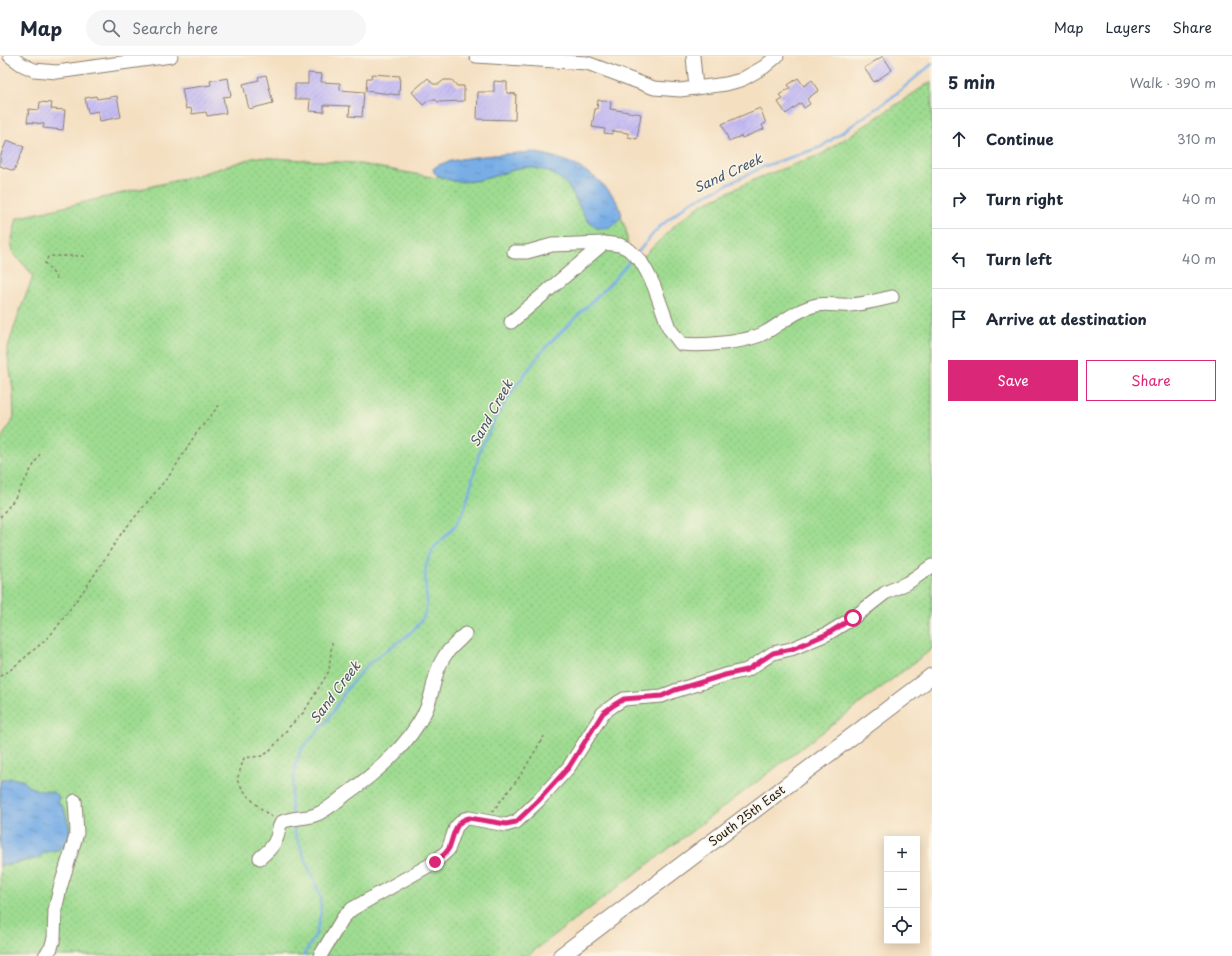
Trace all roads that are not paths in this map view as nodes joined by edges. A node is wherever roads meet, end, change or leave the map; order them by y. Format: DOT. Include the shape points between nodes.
graph roads {
  1 [pos="10,56"];
  2 [pos="171,56"];
  3 [pos="476,56"];
  4 [pos="693,56"];
  5 [pos="777,56"];
  6 [pos="696,88"];
  7 [pos="604,243"];
  8 [pos="514,252"];
  9 [pos="892,296"];
  10 [pos="511,322"];
  11 [pos="932,566"];
  12 [pos="465,634"];
  13 [pos="932,676"];
  14 [pos="75,801"];
  15 [pos="260,858"];
  16 [pos="45,956"];
  17 [pos="320,956"];
  18 [pos="561,956"];
  1 -- 2 [label="street" via="34,70 57,72"];
  3 -- 6 [label="street" via="587,63 654,88"];
  4 -- 6 [label="street"];
  5 -- 6 [label="street" via="741,80"];
  7 -- 8 [label="street" via="552,245 527,252"];
  7 -- 9 [label="street" via="620,245 640,260 654,286 669,328 681,344 736,342 767,332 800,311 817,305 851,305"];
  7 -- 10 [label="street"];
  11 -- 17 [label="street" via="885,593 827,634 792,649 773,653 747,670 662,696 624,699 614,705 603,713 569,767 516,822 506,824 469,818 460,822 448,850 435,862 352,909 343,918"];
  12 -- 15 [label="street" via="445,655 418,726 400,748 368,778 326,810 282,822 273,846"];
  13 -- 18 [label="main road, South 25th East"];
  14 -- 16 [label="street" via="77,833 55,910 54,938"];
}
